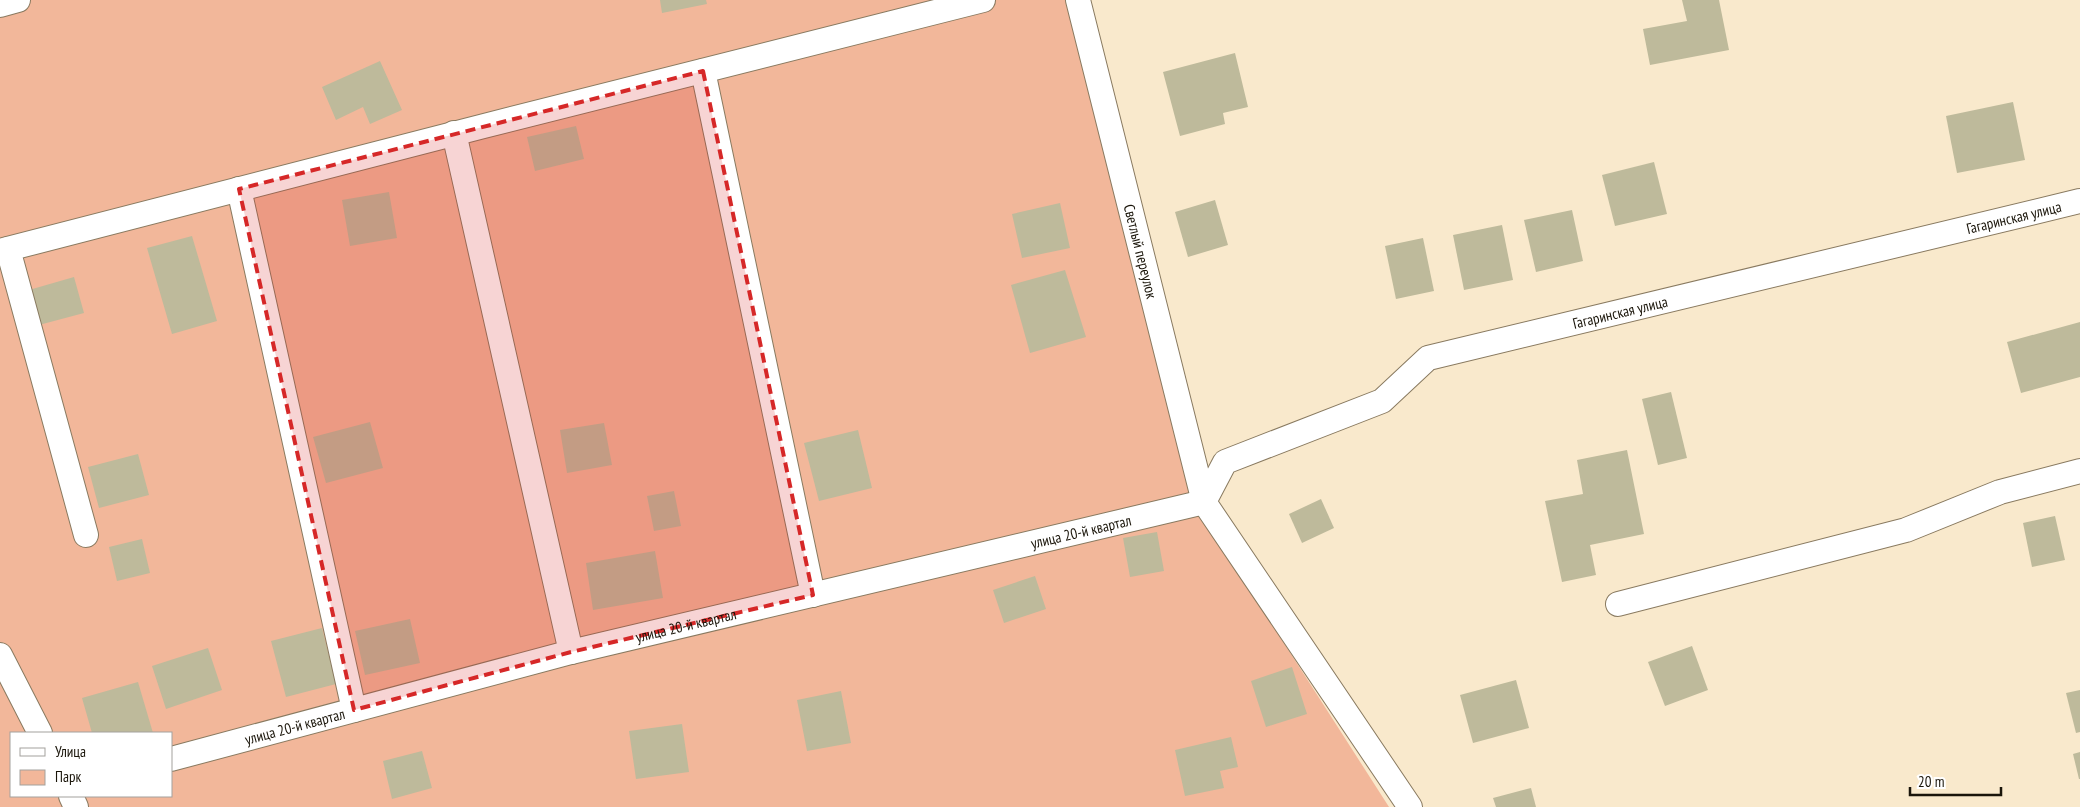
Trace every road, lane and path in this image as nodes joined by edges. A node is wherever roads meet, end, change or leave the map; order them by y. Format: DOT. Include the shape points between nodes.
graph roads {
  1 [pos="18,0"];
  2 [pos="984,0"];
  3 [pos="1078,0"];
  4 [pos="0,4"];
  5 [pos="703,71"];
  6 [pos="454,133"];
  7 [pos="239,189"];
  8 [pos="2080,200"];
  9 [pos="4,250"];
  10 [pos="2080,471"];
  11 [pos="1204,502"];
  12 [pos="86,535"];
  13 [pos="813,595"];
  14 [pos="1618,604"];
  15 [pos="572,652"];
  16 [pos="0,655"];
  17 [pos="354,710"];
  18 [pos="39,732"];
  19 [pos="172,759"];
  20 [pos="1410,807"];
  1 -- 4 [label="street"];
  2 -- 5 [label="street"];
  3 -- 11 [label="street, Светлый переулок"];
  5 -- 6 [label="street"];
  5 -- 13 [label="street"];
  6 -- 7 [label="street"];
  6 -- 15 [label="street"];
  7 -- 9 [label="street"];
  7 -- 17 [label="street"];
  8 -- 11 [label="street, Гагаринская улица" via="1428,358 1382,401 1225,462"];
  9 -- 12 [label="street"];
  10 -- 14 [label="street" via="2000,492 1906,530"];
  11 -- 13 [label="street, улица 20-й квартал"];
  11 -- 20 [label="street, Светлый переулок"];
  13 -- 15 [label="street, улица 20-й квартал"];
  15 -- 17 [label="street, улица 20-й квартал"];
  16 -- 18 [label="street"];
  17 -- 19 [label="street, улица 20-й квартал"];
}
